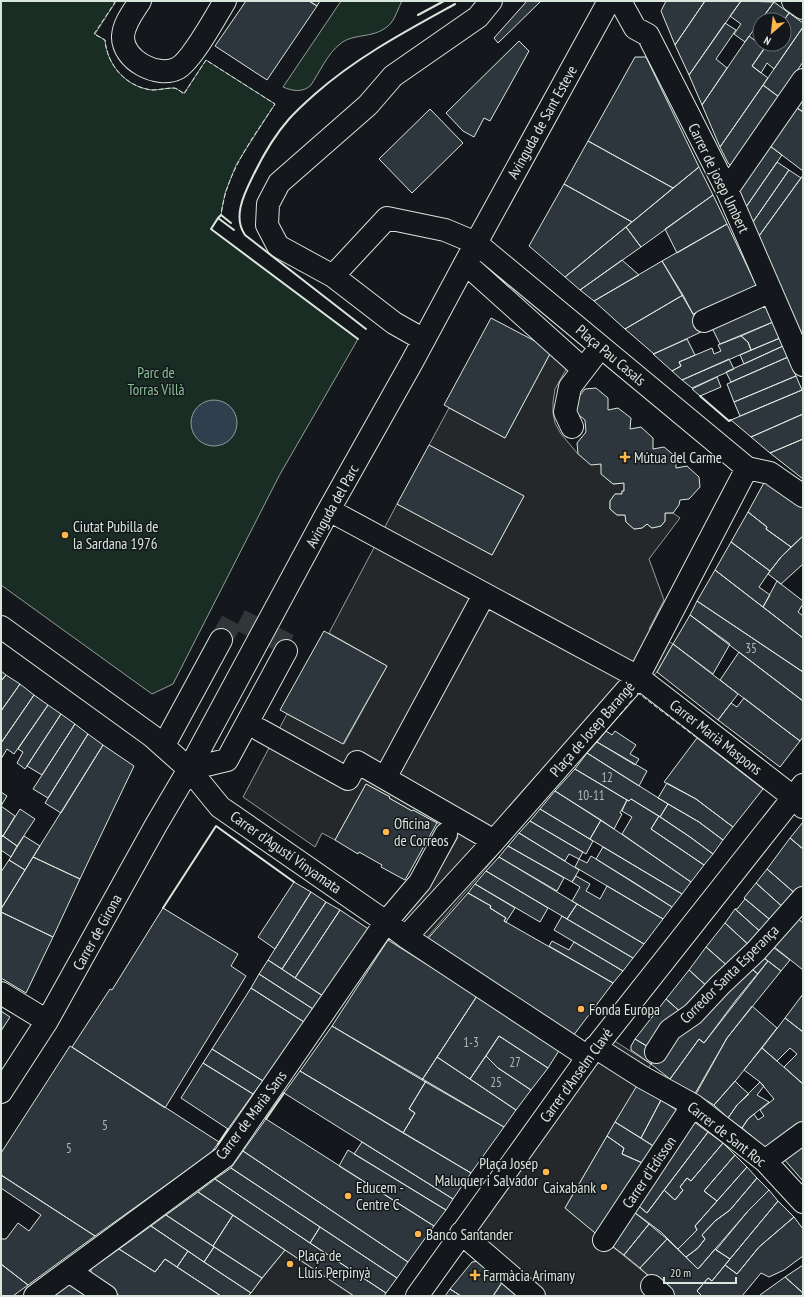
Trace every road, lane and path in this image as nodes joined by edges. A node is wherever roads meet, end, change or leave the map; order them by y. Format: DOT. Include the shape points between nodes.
graph roads {
  1 [pos="140,1"];
  2 [pos="226,1"];
  3 [pos="491,1"];
  4 [pos="609,1"];
  5 [pos="620,1"];
  6 [pos="793,1"];
  7 [pos="803,8"];
  8 [pos="803,80"];
  9 [pos="727,190"];
  10 [pos="476,243"];
  11 [pos="465,263"];
  12 [pos="333,276"];
  13 [pos="771,291"];
  14 [pos="704,321"];
  15 [pos="424,340"];
  16 [pos="601,347"];
  17 [pos="803,365"];
  18 [pos="583,368"];
  19 [pos="572,427"];
  20 [pos="746,468"];
  21 [pos="803,496"];
  22 [pos="329,510"];
  23 [pos="484,595"];
  24 [pos="1,626"];
  25 [pos="221,640"];
  26 [pos="286,651"];
  27 [pos="638,677"];
  28 [pos="260,730"];
  29 [pos="164,746"];
  30 [pos="189,769"];
  31 [pos="385,778"];
  32 [pos="800,796"];
  33 [pos="446,834"];
  34 [pos="494,841"];
  35 [pos="803,898"];
  36 [pos="386,922"];
  37 [pos="406,937"];
  38 [pos="1,993"];
  39 [pos="47,1021"];
  40 [pos="592,1052"];
  41 [pos="656,1052"];
  42 [pos="1,1092"];
  43 [pos="693,1105"];
  44 [pos="803,1133"];
  45 [pos="765,1161"];
  46 [pos="803,1201"];
  47 [pos="461,1233"];
  48 [pos="604,1240"];
  49 [pos="69,1271"];
  50 [pos="35,1296"];
  51 [pos="106,1296"];
  52 [pos="416,1296"];
  53 [pos="534,1296"];
  1 -- 2 [label="street" via="125,29 125,45 139,63 151,69 165,71 178,68 184,63"];
  3 -- 12 [label="street" via="478,17 393,76 368,105 279,183 268,204 267,225 278,246"];
  4 -- 10 [label="street, Avinguda de Sant Esteve"];
  5 -- 9 [label="street, Carrer de josep Umbert" via="635,28 648,35"];
  6 -- 7 [label="street"];
  8 -- 9 [label="street"];
  9 -- 13 [label="street, Carrer de josep Umbert"];
  10 -- 11 [label="street, Avinguda del Parc"];
  10 -- 12 [label="street, Plaça Pau Casals" via="445,230 388,218"];
  10 -- 16 [label="street, Plaça Pau Casals"];
  11 -- 15 [label="street, Avinguda del Parc"];
  11 -- 18 [label="street"];
  12 -- 15 [label="street" via="394,323"];
  13 -- 14 [label="street"];
  13 -- 17 [label="street, Carrer de josep Umbert"];
  15 -- 22 [label="street, Avinguda del Parc"];
  16 -- 18 [label="street"];
  16 -- 20 [label="street, Plaça Pau Casals"];
  18 -- 19 [label="street" via="570,387 566,412"];
  20 -- 21 [label="street, Plaça Pau Casals" via="770,473"];
  20 -- 27 [label="street"];
  22 -- 23 [label="street, Plaça de Josep Barangé"];
  22 -- 30 [label="street, Avinguda del Parc"];
  23 -- 27 [label="street, Plaça de Josep Barangé"];
  23 -- 31 [label="street"];
  24 -- 29 [label="street, Carrer d'Agustí Vinyamata" via="143,728"];
  25 -- 29 [label="street"];
  26 -- 30 [label="street" via="227,760"];
  27 -- 32 [label="street, Carrer Marià Maspons"];
  27 -- 34 [label="street, Plaça de Josep Barangé"];
  28 -- 31 [label="street" via="348,779 357,762"];
  29 -- 30 [label="street, Carrer d'Agustí Vinyamata"];
  30 -- 36 [label="street, Carrer d'Agustí Vinyamata" via="220,807"];
  30 -- 39 [label="street, Carrer de Girona"];
  31 -- 34 [label="street"];
  32 -- 40 [label="street, Carrer d'Anselm Clavé"];
  33 -- 36 [label="street, Carrer de Marià Sans" via="420,882"];
  34 -- 37 [label="street, Plaça de Josep Barangé"];
  35 -- 41 [label="street, Corredor Santa Esperança" via="756,951 693,1014 670,1030"];
  36 -- 37 [label="street, Carrer d'Agustí Vinyamata"];
  36 -- 49 [label="street, Carrer de Marià Sans" via="333,1012 224,1157"];
  37 -- 40 [label="street, Carrer d'Agustí Vinyamata"];
  38 -- 39 [label="street"];
  39 -- 42 [label="street, Carrer de Girona"];
  40 -- 43 [label="street, Carrer de Sant Roc"];
  40 -- 47 [label="street, Carrer d'Anselm Clavé"];
  43 -- 45 [label="street, Carrer de Sant Roc"];
  43 -- 48 [label="street, Carrer d'Edisson"];
  44 -- 45 [label="street"];
  45 -- 46 [label="street, Carrer de Sant Roc"];
  47 -- 52 [label="street, Carrer d'Anselm Clavé"];
  47 -- 53 [label="street"];
  49 -- 50 [label="street, Carrer de Marià Sans"];
  49 -- 51 [label="street"];
}
